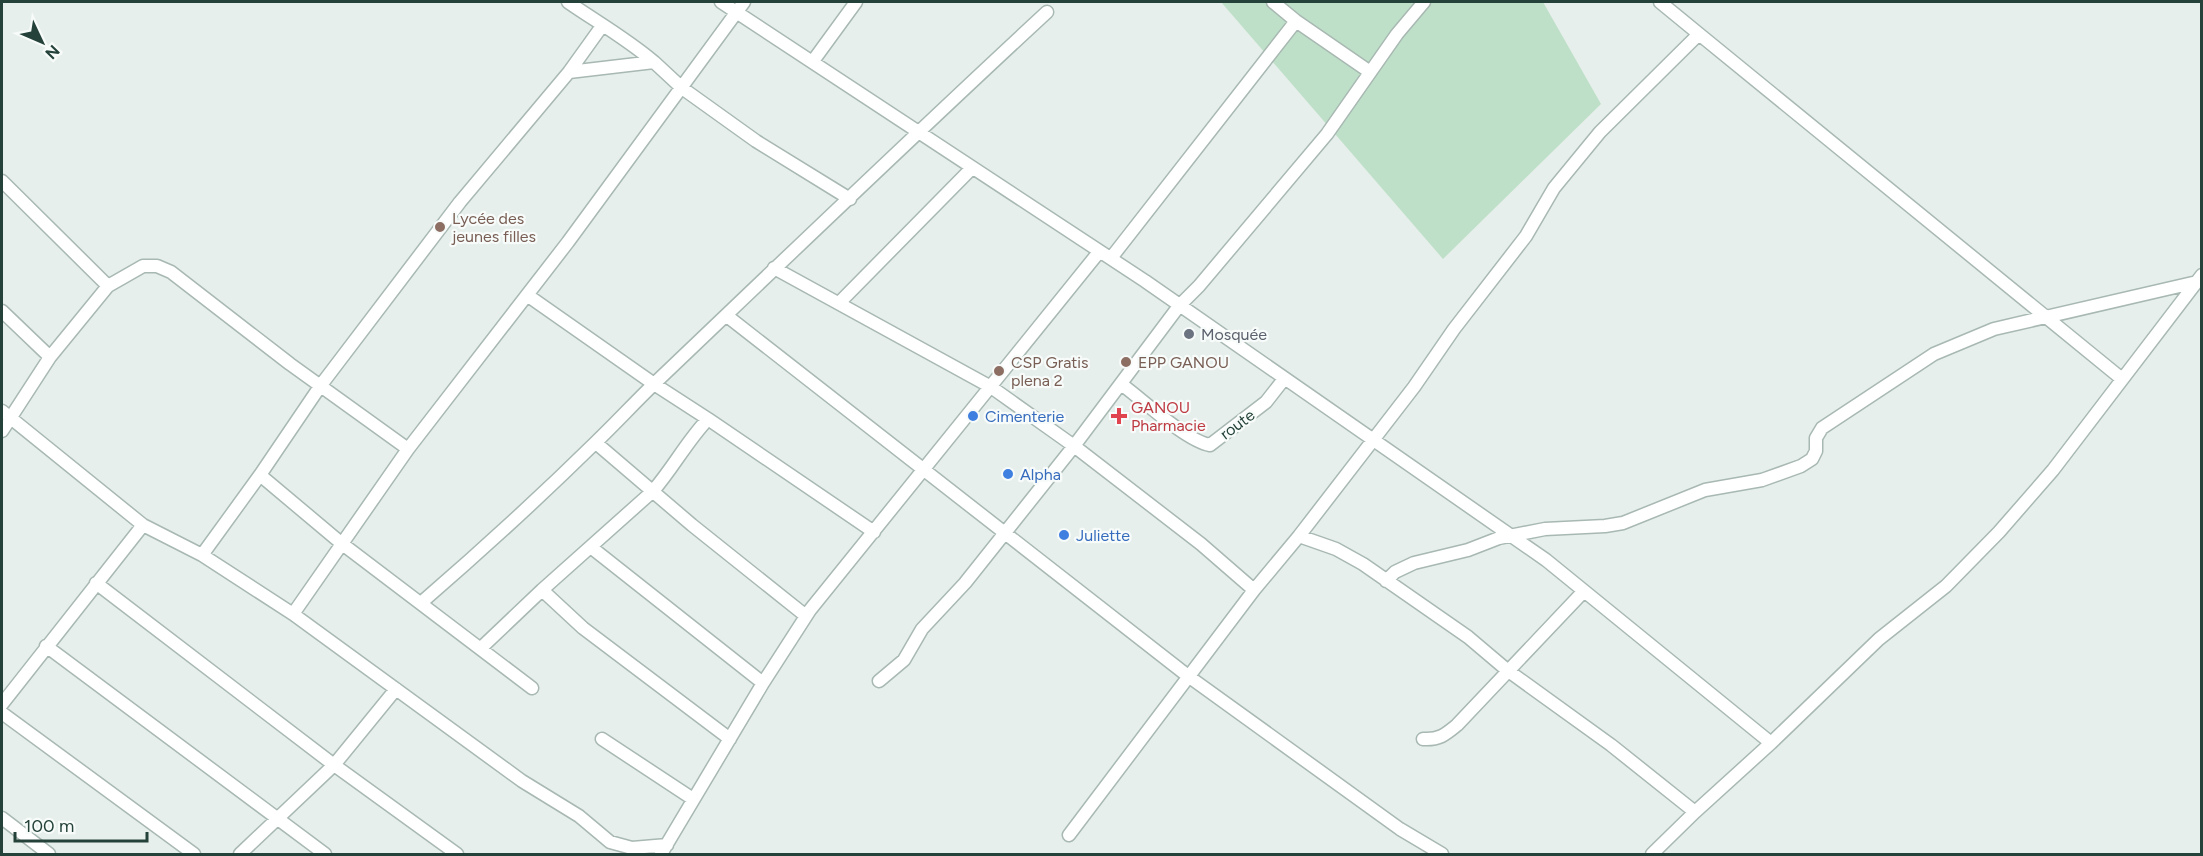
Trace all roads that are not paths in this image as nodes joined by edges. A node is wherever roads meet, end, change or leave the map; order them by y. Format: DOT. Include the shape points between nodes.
graph roads {
  1 [pos="568,2"];
  2 [pos="721,2"];
  3 [pos="744,2"];
  4 [pos="856,2"];
  5 [pos="1273,2"];
  6 [pos="1424,2"];
  7 [pos="1660,2"];
  8 [pos="736,12"];
  9 [pos="1047,12"];
  10 [pos="1296,21"];
  11 [pos="602,26"];
  12 [pos="1699,34"];
  13 [pos="654,62"];
  14 [pos="813,62"];
  15 [pos="569,72"];
  16 [pos="1370,72"];
  17 [pos="682,88"];
  18 [pos="917,132"];
  19 [pos="972,168"];
  20 [pos="2,181"];
  21 [pos="850,199"];
  22 [pos="1105,255"];
  23 [pos="774,268"];
  24 [pos="2200,280"];
  25 [pos="108,286"];
  26 [pos="527,295"];
  27 [pos="839,303"];
  28 [pos="1179,306"];
  29 [pos="2,311"];
  30 [pos="727,316"];
  31 [pos="2045,317"];
  32 [pos="50,357"];
  33 [pos="1284,379"];
  34 [pos="2122,379"];
  35 [pos="654,384"];
  36 [pos="321,385"];
  37 [pos="992,387"];
  38 [pos="1125,387"];
  39 [pos="6,415"];
  40 [pos="708,419"];
  41 [pos="2,431"];
  42 [pos="1372,441"];
  43 [pos="596,443"];
  44 [pos="1074,446"];
  45 [pos="408,449"];
  46 [pos="924,470"];
  47 [pos="260,475"];
  48 [pos="653,491"];
  49 [pos="143,525"];
  50 [pos="874,532"];
  51 [pos="1005,532"];
  52 [pos="1509,535"];
  53 [pos="1299,536"];
  54 [pos="341,543"];
  55 [pos="592,548"];
  56 [pos="202,555"];
  57 [pos="1386,580"];
  58 [pos="96,583"];
  59 [pos="542,590"];
  60 [pos="1254,590"];
  61 [pos="1584,591"];
  62 [pos="422,602"];
  63 [pos="293,614"];
  64 [pos="806,616"];
  65 [pos="46,646"];
  66 [pos="481,648"];
  67 [pos="1507,670"];
  68 [pos="1188,676"];
  69 [pos="879,681"];
  70 [pos="763,683"];
  71 [pos="532,688"];
  72 [pos="396,689"];
  73 [pos="2,704"];
  74 [pos="2,713"];
  75 [pos="602,739"];
  76 [pos="730,739"];
  77 [pos="1424,739"];
  78 [pos="1771,743"];
  79 [pos="334,765"];
  80 [pos="693,799"];
  81 [pos="1695,812"];
  82 [pos="2,818"];
  83 [pos="277,819"];
  84 [pos="1069,835"];
  85 [pos="664,850"];
  86 [pos="50,855"];
  87 [pos="194,855"];
  88 [pos="240,855"];
  89 [pos="325,855"];
  90 [pos="457,855"];
  91 [pos="1442,855"];
  92 [pos="1652,855"];
  1 -- 11 [label="street"];
  2 -- 8 [label="street"];
  3 -- 8 [label="street"];
  4 -- 14 [label="street"];
  5 -- 10 [label="street"];
  6 -- 16 [label="street"];
  7 -- 12 [label="street"];
  8 -- 14 [label="street"];
  8 -- 17 [label="street"];
  9 -- 18 [label="street"];
  10 -- 16 [label="street"];
  10 -- 22 [label="street"];
  11 -- 13 [label="street" via="630,41"];
  11 -- 15 [label="street"];
  12 -- 31 [label="street"];
  12 -- 42 [label="street" via="1617,114 1566,173 1526,236"];
  13 -- 15 [label="street"];
  13 -- 17 [label="street"];
  14 -- 18 [label="street"];
  15 -- 36 [label="street" via="460,202"];
  16 -- 28 [label="street" via="1327,134"];
  17 -- 21 [label="street" via="756,141"];
  17 -- 26 [label="street"];
  18 -- 19 [label="street"];
  18 -- 21 [label="street"];
  19 -- 22 [label="street"];
  19 -- 27 [label="street"];
  20 -- 25 [label="street"];
  21 -- 23 [label="street"];
  22 -- 28 [label="street"];
  22 -- 37 [label="street"];
  23 -- 27 [label="street"];
  23 -- 30 [label="street"];
  24 -- 31 [label="street"];
  24 -- 34 [label="street"];
  25 -- 32 [label="street"];
  25 -- 36 [label="street" via="143,266 171,272"];
  26 -- 35 [label="street"];
  26 -- 45 [label="street"];
  27 -- 37 [label="street"];
  28 -- 33 [label="street"];
  28 -- 44 [label="street"];
  29 -- 32 [label="street"];
  30 -- 35 [label="street"];
  30 -- 46 [label="street"];
  31 -- 34 [label="street"];
  31 -- 52 [label="street" via="1994,329 1934,354 1822,428 1812,459 1781,474 1705,490 1623,523"];
  32 -- 39 [label="street"];
  33 -- 38 [label="street, route" via="1266,402 1210,445 1181,430"];
  33 -- 42 [label="street"];
  34 -- 78 [label="street" via="2053,470 1999,532 1946,586 1879,639"];
  35 -- 40 [label="street"];
  35 -- 43 [label="street"];
  36 -- 45 [label="street"];
  36 -- 47 [label="street"];
  37 -- 44 [label="street"];
  37 -- 46 [label="street"];
  39 -- 41 [label="street"];
  39 -- 49 [label="street"];
  40 -- 48 [label="street"];
  40 -- 50 [label="street"];
  42 -- 52 [label="street"];
  42 -- 53 [label="street"];
  43 -- 48 [label="street"];
  43 -- 62 [label="street"];
  44 -- 51 [label="street"];
  44 -- 60 [label="street" via="1202,544"];
  45 -- 54 [label="street"];
  46 -- 50 [label="street"];
  46 -- 51 [label="street"];
  47 -- 54 [label="street"];
  47 -- 56 [label="street"];
  48 -- 55 [label="street"];
  48 -- 64 [label="street"];
  49 -- 56 [label="street"];
  49 -- 58 [label="street"];
  50 -- 64 [label="street"];
  51 -- 68 [label="street"];
  51 -- 69 [label="street" via="965,584 922,629 904,660"];
  52 -- 57 [label="street" via="1414,563"];
  52 -- 61 [label="street"];
  53 -- 57 [label="street" via="1336,549"];
  53 -- 60 [label="street"];
  54 -- 62 [label="street"];
  54 -- 63 [label="street"];
  55 -- 59 [label="street"];
  55 -- 70 [label="street"];
  56 -- 63 [label="street"];
  57 -- 67 [label="street" via="1468,637"];
  58 -- 65 [label="street"];
  58 -- 79 [label="street"];
  59 -- 66 [label="street"];
  59 -- 76 [label="street" via="583,628"];
  60 -- 68 [label="street"];
  61 -- 67 [label="street"];
  61 -- 78 [label="street"];
  62 -- 66 [label="street"];
  63 -- 72 [label="street"];
  64 -- 70 [label="street"];
  65 -- 73 [label="street"];
  65 -- 83 [label="street"];
  66 -- 71 [label="street"];
  67 -- 77 [label="street" via="1443,737"];
  67 -- 81 [label="street"];
  68 -- 84 [label="street"];
  68 -- 91 [label="street"];
  70 -- 76 [label="street"];
  72 -- 79 [label="street"];
  72 -- 85 [label="street" via="579,816 610,842"];
  74 -- 87 [label="street"];
  75 -- 80 [label="street"];
  76 -- 80 [label="street"];
  78 -- 81 [label="street"];
  79 -- 83 [label="street"];
  79 -- 90 [label="street"];
  80 -- 85 [label="street"];
  81 -- 92 [label="street"];
  82 -- 86 [label="street"];
  83 -- 88 [label="street"];
  83 -- 89 [label="street"];
}
